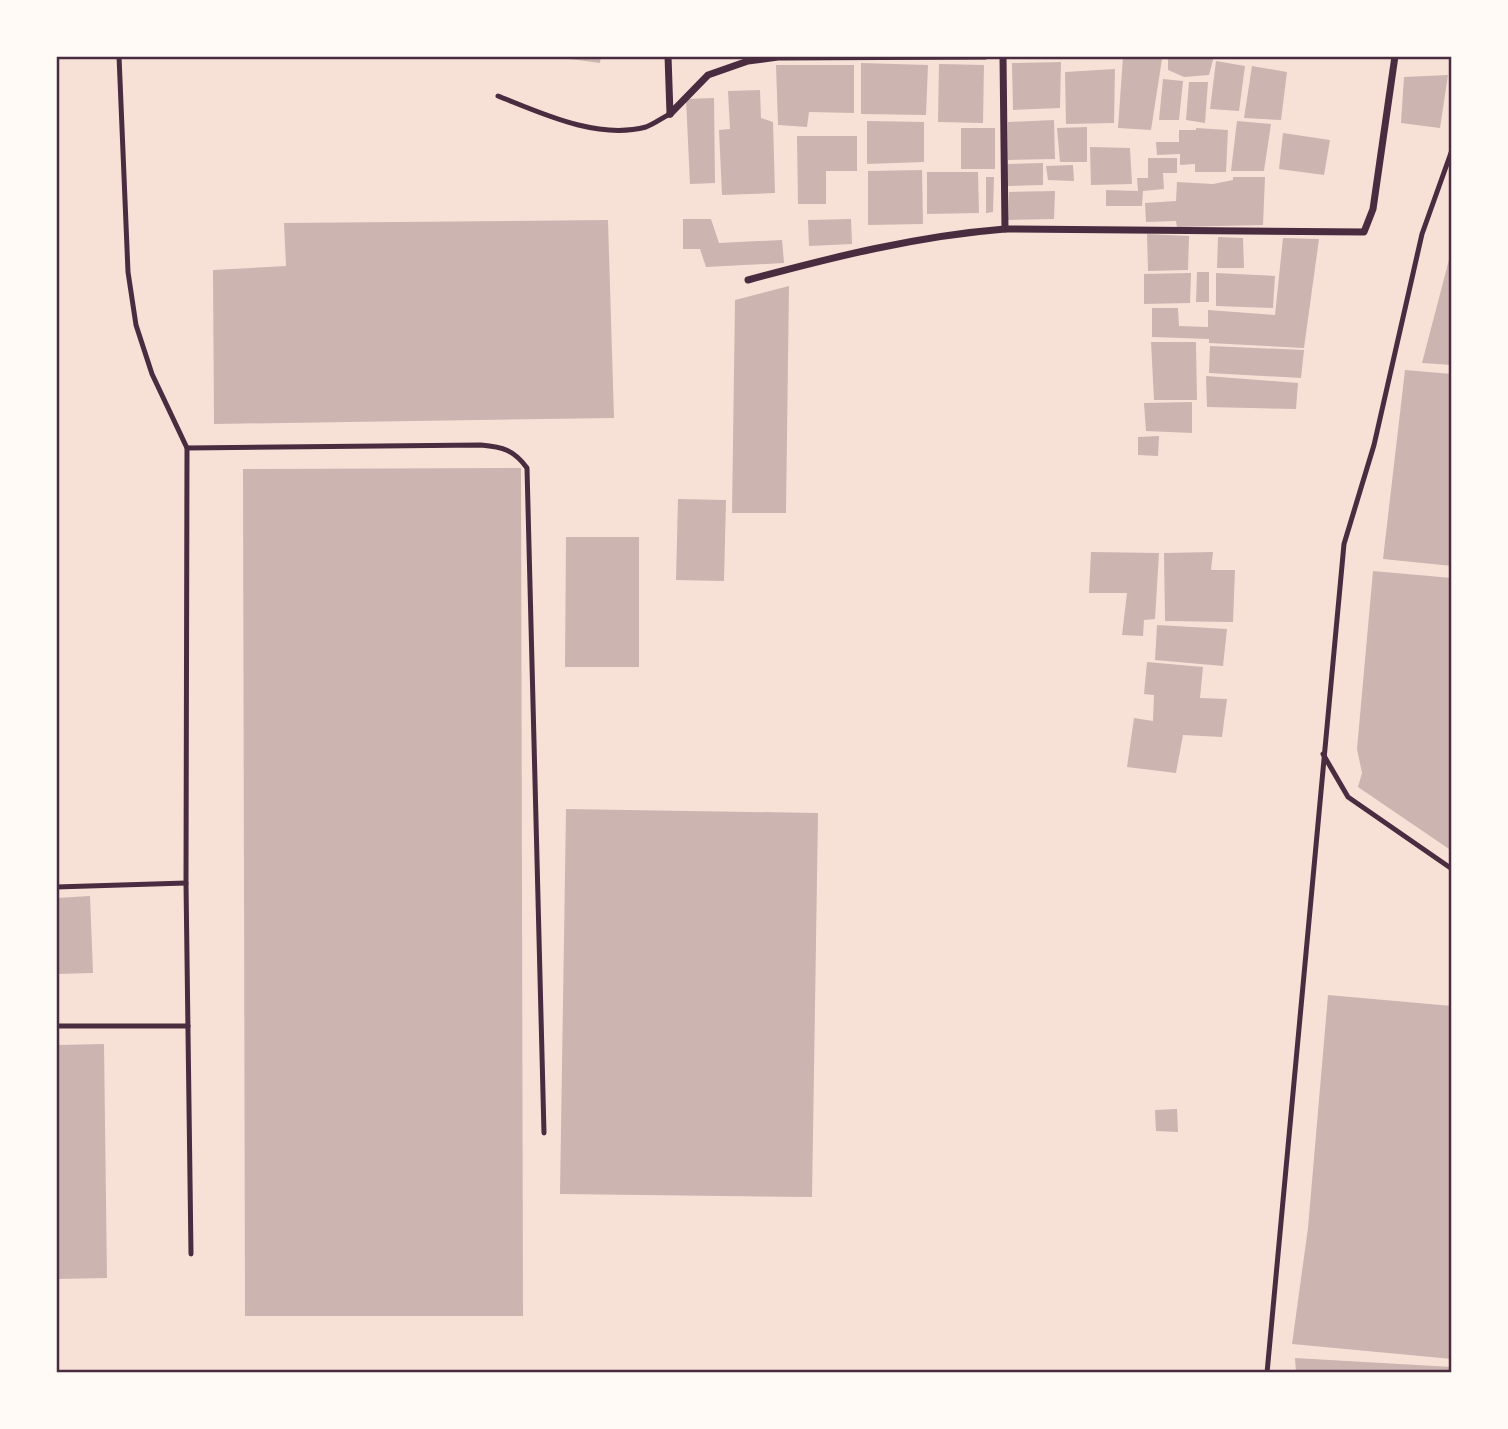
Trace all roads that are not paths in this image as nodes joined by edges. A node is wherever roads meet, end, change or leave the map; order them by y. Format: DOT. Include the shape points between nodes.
graph roads {
  1 [pos="119,56"];
  2 [pos="668,56"];
  3 [pos="985,56"];
  4 [pos="1003,56"];
  5 [pos="1395,56"];
  6 [pos="498,96"];
  7 [pos="670,114"];
  8 [pos="1452,150"];
  9 [pos="1005,229"];
  10 [pos="748,280"];
  11 [pos="187,449"];
  12 [pos="1323,754"];
  13 [pos="1452,869"];
  14 [pos="186,883"];
  15 [pos="56,887"];
  16 [pos="56,1026"];
  17 [pos="188,1027"];
  18 [pos="544,1133"];
  19 [pos="191,1254"];
  20 [pos="1267,1373"];
  1 -- 11 [label="lane" via="128,272 136,325 152,374"];
  2 -- 7 [label="street"];
  3 -- 7 [label="street" via="748,61 708,75"];
  4 -- 9 [label="street"];
  5 -- 9 [label="street" via="1373,209 1364,232"];
  6 -- 7 [label="lane" via="598,128 646,127"];
  8 -- 12 [label="lane" via="1422,234 1374,445 1344,544"];
  9 -- 10 [label="street" via="890,245"];
  11 -- 14 [label="lane"];
  11 -- 18 [label="lane" via="481,445 507,449 527,468"];
  12 -- 13 [label="lane" via="1348,797"];
  12 -- 20 [label="lane"];
  14 -- 15 [label="lane"];
  14 -- 17 [label="lane"];
  16 -- 17 [label="lane"];
  17 -- 19 [label="lane"];
}
